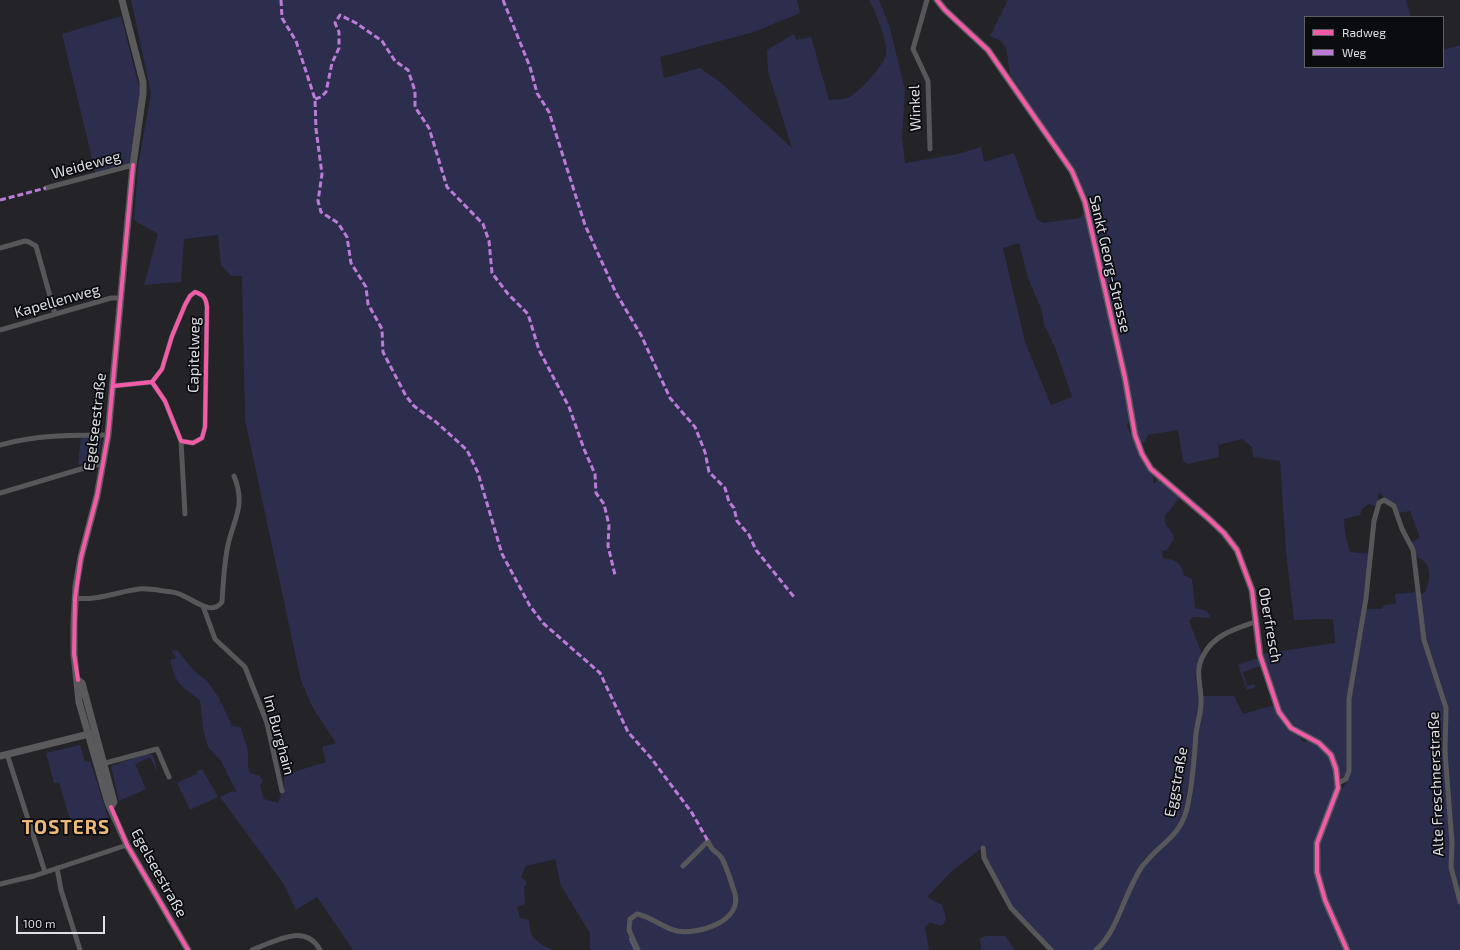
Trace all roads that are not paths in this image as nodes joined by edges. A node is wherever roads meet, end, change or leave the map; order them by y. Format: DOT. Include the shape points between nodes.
graph roads {
  1 [pos="122,0"];
  2 [pos="927,0"];
  3 [pos="937,0"];
  4 [pos="930,149"];
  5 [pos="133,165"];
  6 [pos="46,188"];
  7 [pos="0,248"];
  8 [pos="120,298"];
  9 [pos="55,314"];
  10 [pos="0,330"];
  11 [pos="152,382"];
  12 [pos="113,386"];
  13 [pos="1132,414"];
  14 [pos="108,435"];
  15 [pos="181,441"];
  16 [pos="0,445"];
  17 [pos="104,464"];
  18 [pos="234,476"];
  19 [pos="0,493"];
  20 [pos="185,514"];
  21 [pos="75,598"];
  22 [pos="203,606"];
  23 [pos="1255,622"];
  24 [pos="91,733"];
  25 [pos="4,755"];
  26 [pos="101,765"];
  27 [pos="169,777"];
  28 [pos="1338,783"];
  29 [pos="282,791"];
  30 [pos="128,845"];
  31 [pos="983,848"];
  32 [pos="683,866"];
  33 [pos="57,868"];
  34 [pos="45,872"];
  35 [pos="0,884"];
  36 [pos="1460,902"];
  37 [pos="80,950"];
  38 [pos="188,950"];
  39 [pos="252,950"];
  40 [pos="320,950"];
  41 [pos="638,950"];
  42 [pos="1051,950"];
  43 [pos="1096,950"];
  44 [pos="1347,950"];
  1 -- 5 [label="street, Egelseestraße" via="143,82"];
  2 -- 4 [label="street, Winkel" via="913,50 928,82"];
  3 -- 13 [label="street, Sankt Georg-Strasse" via="988,50 1078,182 1090,224"];
  5 -- 6 [label="street, Weideweg"];
  5 -- 8 [label="street, Egelseestraße"];
  7 -- 9 [label="street" via="25,242 36,246"];
  8 -- 9 [label="street, Kapellenweg" via="111,298"];
  8 -- 12 [label="street, Egelseestraße"];
  9 -- 10 [label="street, Kapellenweg"];
  11 -- 12 [label="street"];
  11 -- 15 [label="street, Capitelweg" via="165,401"];
  11 -- 15 [label="street, Capitelweg" via="162,369 172,336 190,296 196,292 202,294 207,307 205,427 202,438 196,442"];
  12 -- 14 [label="street, Egelseestraße"];
  13 -- 23 [label="street, Oberfresch" via="1138,444 1147,465 1224,533 1237,550 1252,590"];
  14 -- 16 [label="street" via="23,439"];
  14 -- 17 [label="street, Egelseestraße"];
  15 -- 20 [label="street, Capitelweg"];
  17 -- 19 [label="street"];
  17 -- 21 [label="street, Egelseestraße" via="81,557"];
  18 -- 22 [label="street" via="240,502 227,551 222,602 218,607 211,609"];
  21 -- 22 [label="street" via="86,600 140,589 176,592"];
  21 -- 24 [label="street, Egelseestraße" via="74,654 78,680 76,685 79,702"];
  22 -- 29 [label="street, Im Burghain" via="215,639 245,667 267,723"];
  23 -- 28 [label="street, Oberfresch" via="1260,655 1279,712 1291,728 1327,750 1334,762"];
  23 -- 43 [label="street, Eggstraße" via="1220,637 1202,656 1198,675 1201,705 1196,735 1196,756 1186,812 1170,840 1144,864 1110,932"];
  24 -- 25 [label="street"];
  24 -- 26 [label="street, Egelseestraße"];
  25 -- 34 [label="street"];
  26 -- 27 [label="street" via="157,749"];
  26 -- 30 [label="street, Egelseestraße" via="114,802 111,807"];
  28 -- 36 [label="street, Alte Freschnerstraße" via="1346,779 1349,771 1349,699 1366,598 1374,521 1377,507 1384,500 1394,506 1412,550 1424,640 1446,708 1445,752 1452,843 1451,868"];
  28 -- 44 [label="street" via="1336,799 1317,844 1317,872 1325,900"];
  30 -- 33 [label="street"];
  30 -- 38 [label="street, Egelseestraße"];
  31 -- 42 [label="street" via="984,858 1010,908"];
  32 -- 41 [label="street" via="708,841 712,850 721,856 732,886 735,896 733,911 722,922 687,931 677,931 637,914 630,919 629,930"];
  33 -- 34 [label="street"];
  33 -- 37 [label="street" via="61,890"];
  34 -- 35 [label="street"];
  39 -- 40 [label="street" via="293,936 311,938"];
}
